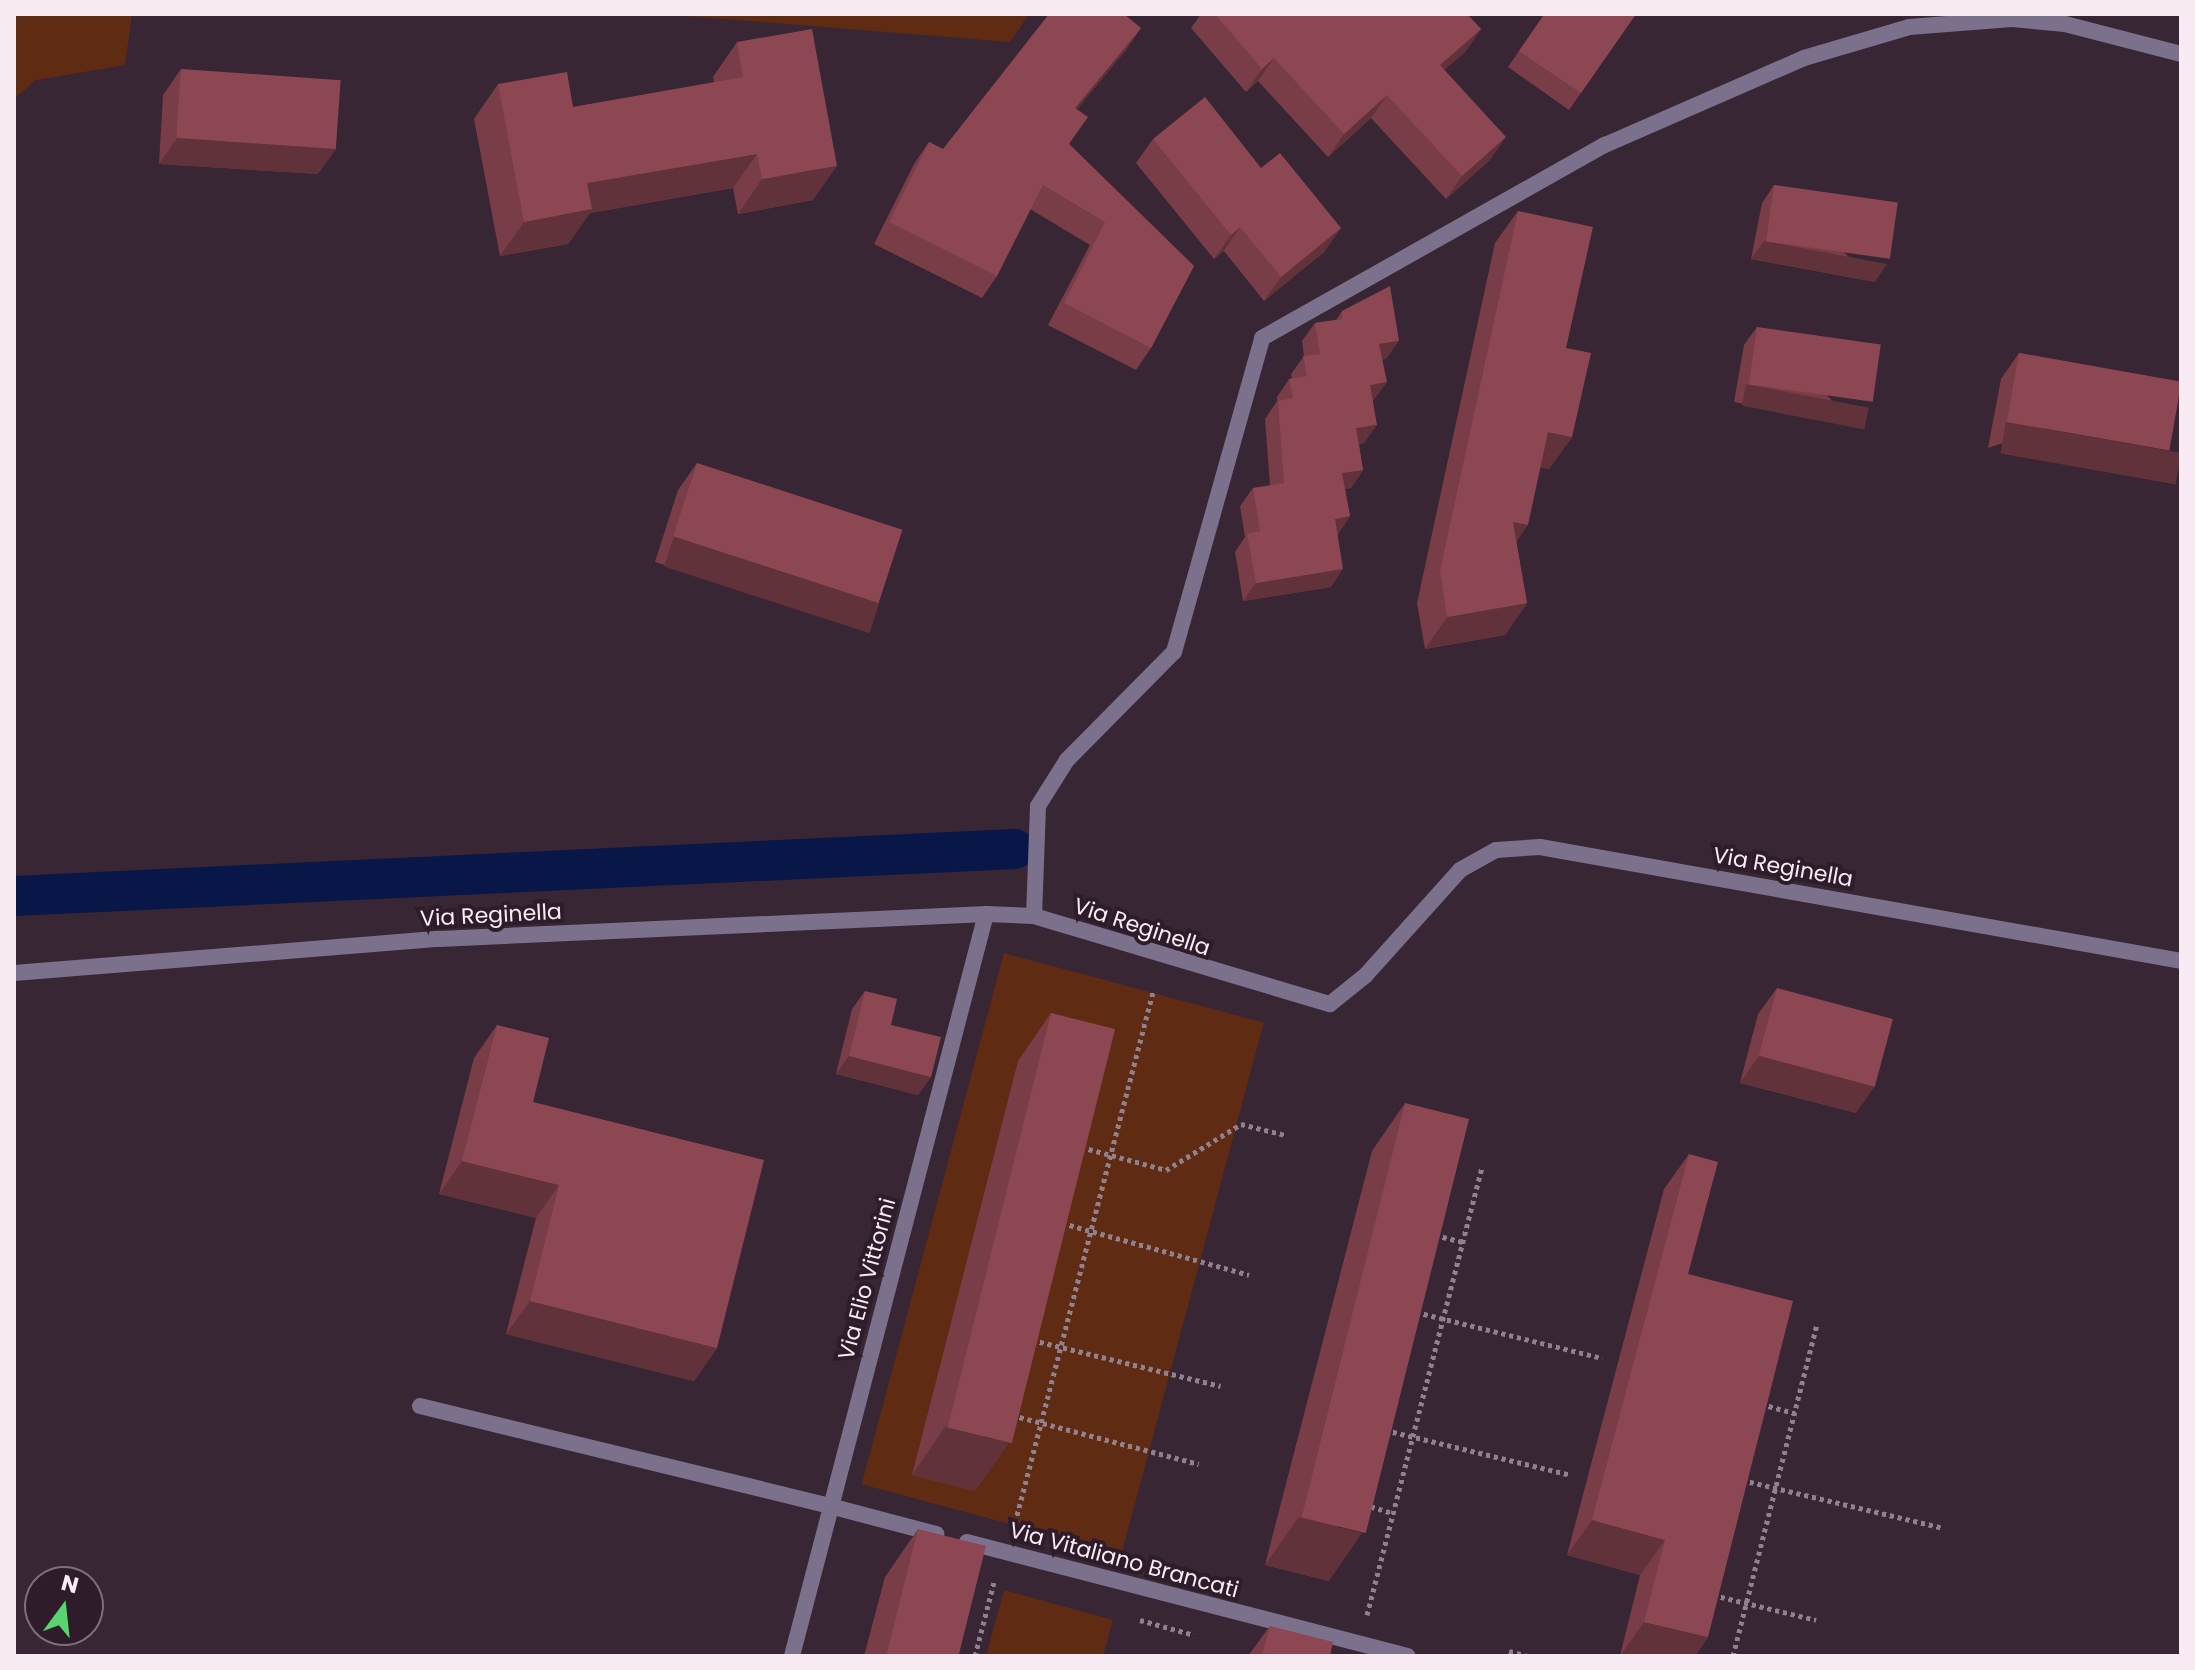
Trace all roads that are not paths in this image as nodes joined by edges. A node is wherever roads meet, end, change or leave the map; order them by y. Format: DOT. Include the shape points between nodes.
graph roads {
  1 [pos="2181,54"];
  2 [pos="986,914"];
  3 [pos="1034,916"];
  4 [pos="2181,961"];
  5 [pos="14,973"];
  6 [pos="420,1406"];
  7 [pos="830,1506"];
  8 [pos="792,1656"];
  9 [pos="1407,1656"];
  1 -- 3 [label="street" via="2065,24 2012,19 1909,27 1804,58 1605,145 1262,338 1174,652 1067,760 1038,806"];
  2 -- 3 [label="street, Via Reginella"];
  2 -- 5 [label="street, Via Reginella" via="439,939"];
  2 -- 7 [label="street, Via Elio Vittorini"];
  3 -- 4 [label="street, Via Reginella" via="1330,1004 1365,976 1460,870 1496,850 1540,847"];
  6 -- 7 [label="street, Via Vitaliano Brancati"];
  7 -- 8 [label="street, Via Elio Vittorini"];
  7 -- 9 [label="street, Via Vitaliano Brancati"];
}
